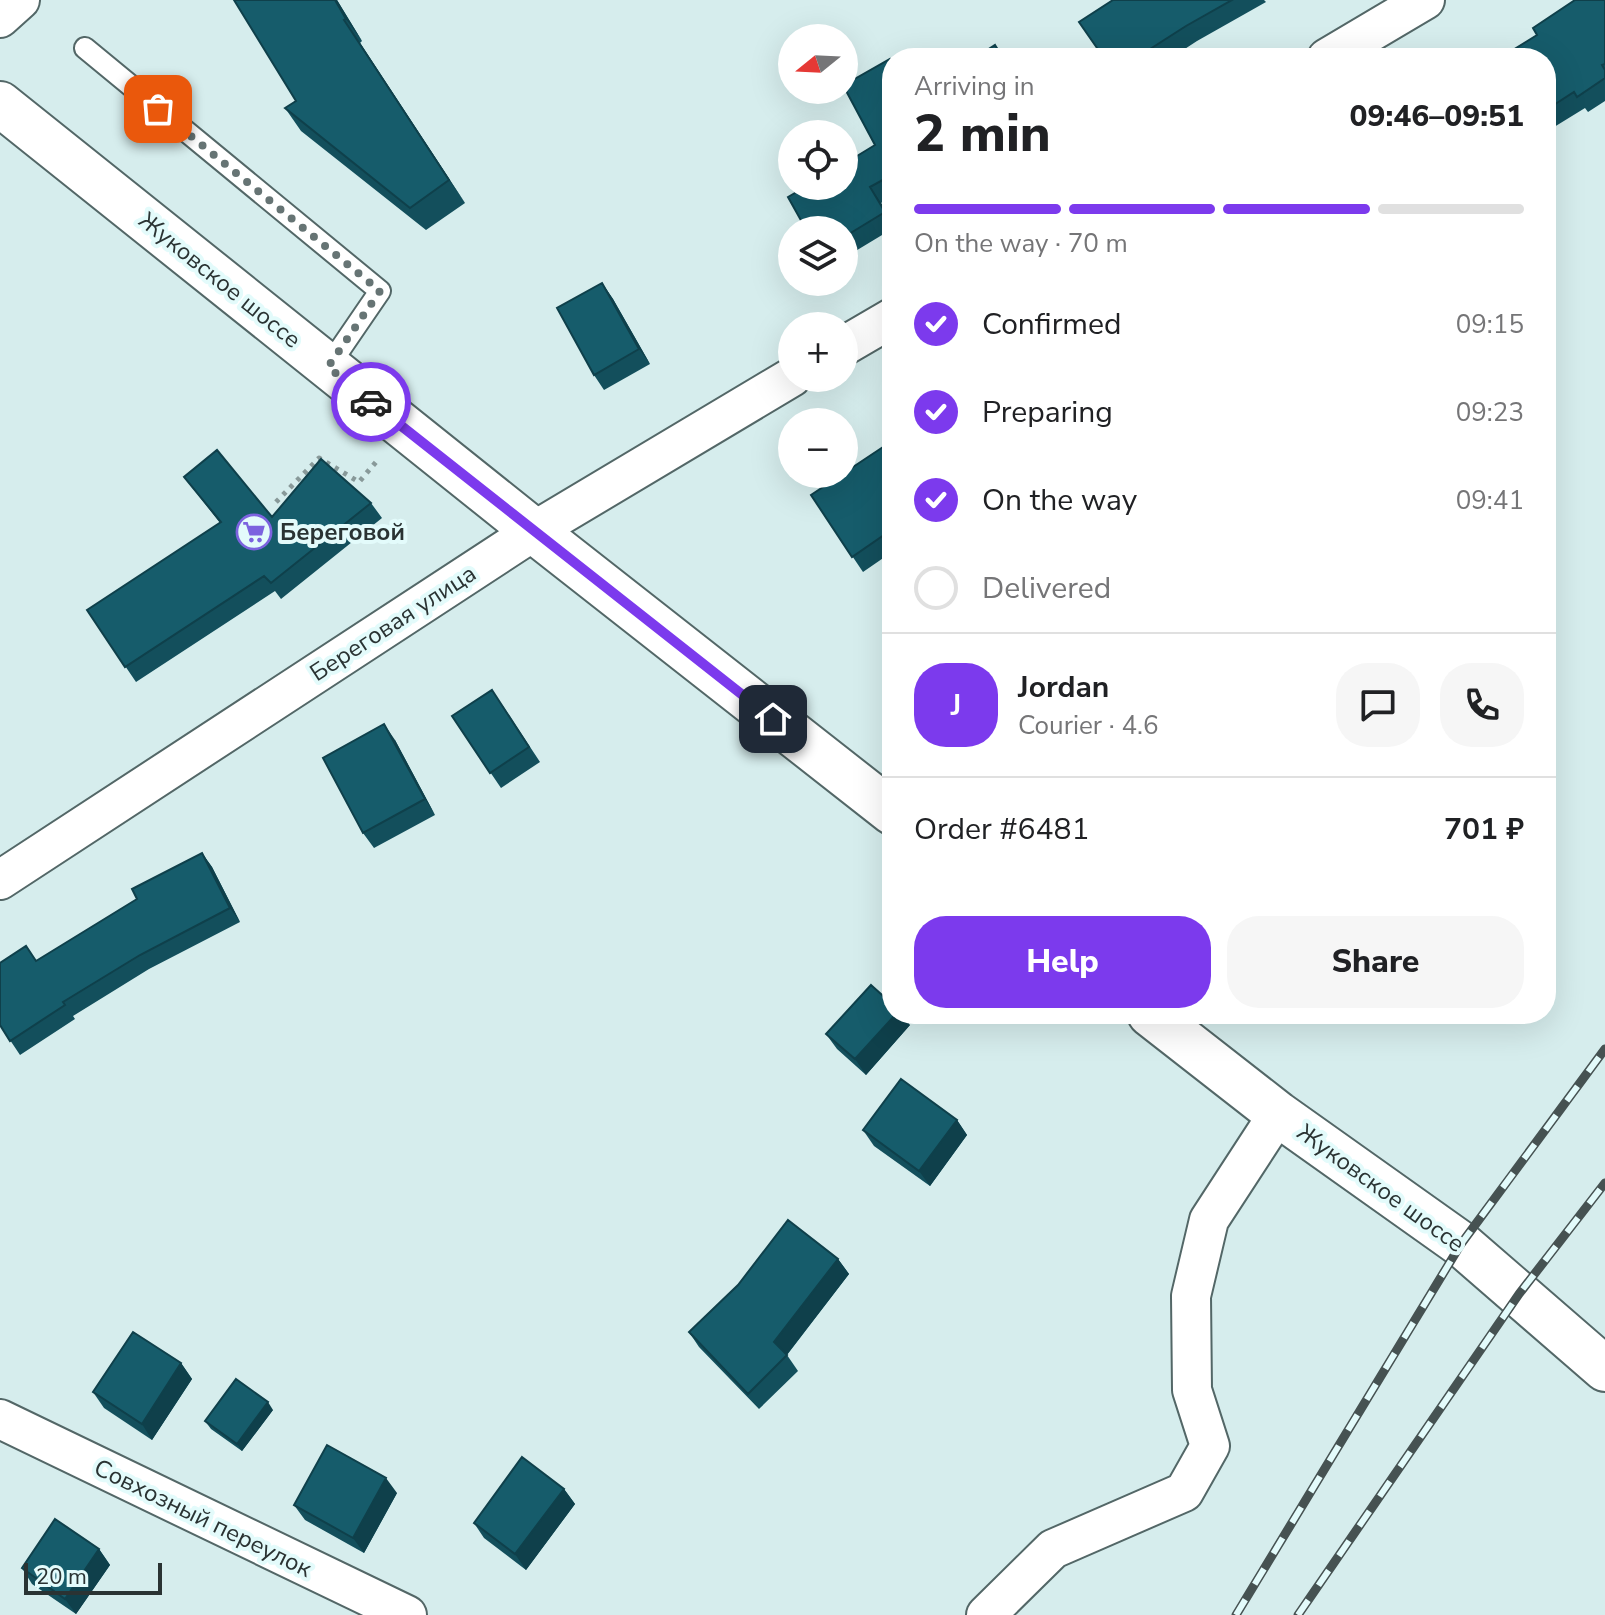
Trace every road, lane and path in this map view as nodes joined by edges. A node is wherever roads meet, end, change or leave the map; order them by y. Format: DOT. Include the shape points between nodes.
graph roads {
  1 [pos="20,0"];
  2 [pos="1425,0"];
  3 [pos="0,18"];
  4 [pos="85,48"];
  5 [pos="1344,48"];
  6 [pos="0,104"];
  7 [pos="882,324"];
  8 [pos="858,338"];
  9 [pos="328,367"];
  10 [pos="778,385"];
  11 [pos="404,428"];
  12 [pos="276,502"];
  13 [pos="534,531"];
  14 [pos="882,804"];
  15 [pos="0,880"];
  16 [pos="1163,1024"];
  17 [pos="1278,1114"];
  18 [pos="1605,1369"];
  19 [pos="0,1419"];
  20 [pos="407,1615"];
  21 [pos="986,1615"];
  1 -- 3 [label="street"];
  2 -- 5 [label="street"];
  4 -- 9 [label="lane" via="380,291"];
  6 -- 9 [label="main road, Жуковское шоссе"];
  7 -- 8 [label="street"];
  9 -- 11 [label="main road, Жуковское шоссе"];
  10 -- 13 [label="street, Береговая улица"];
  11 -- 12 [label="path" via="359,482 319,458"];
  11 -- 13 [label="main road, Жуковское шоссе"];
  13 -- 14 [label="main road, Жуковское шоссе"];
  13 -- 15 [label="street, Береговая улица"];
  16 -- 17 [label="main road, Жуковское шоссе"];
  17 -- 18 [label="main road, Жуковское шоссе" via="1461,1244"];
  17 -- 21 [label="street" via="1209,1220 1191,1296 1192,1390 1210,1446 1184,1492 1053,1549"];
  19 -- 20 [label="street, Совхозный переулок"];
}
